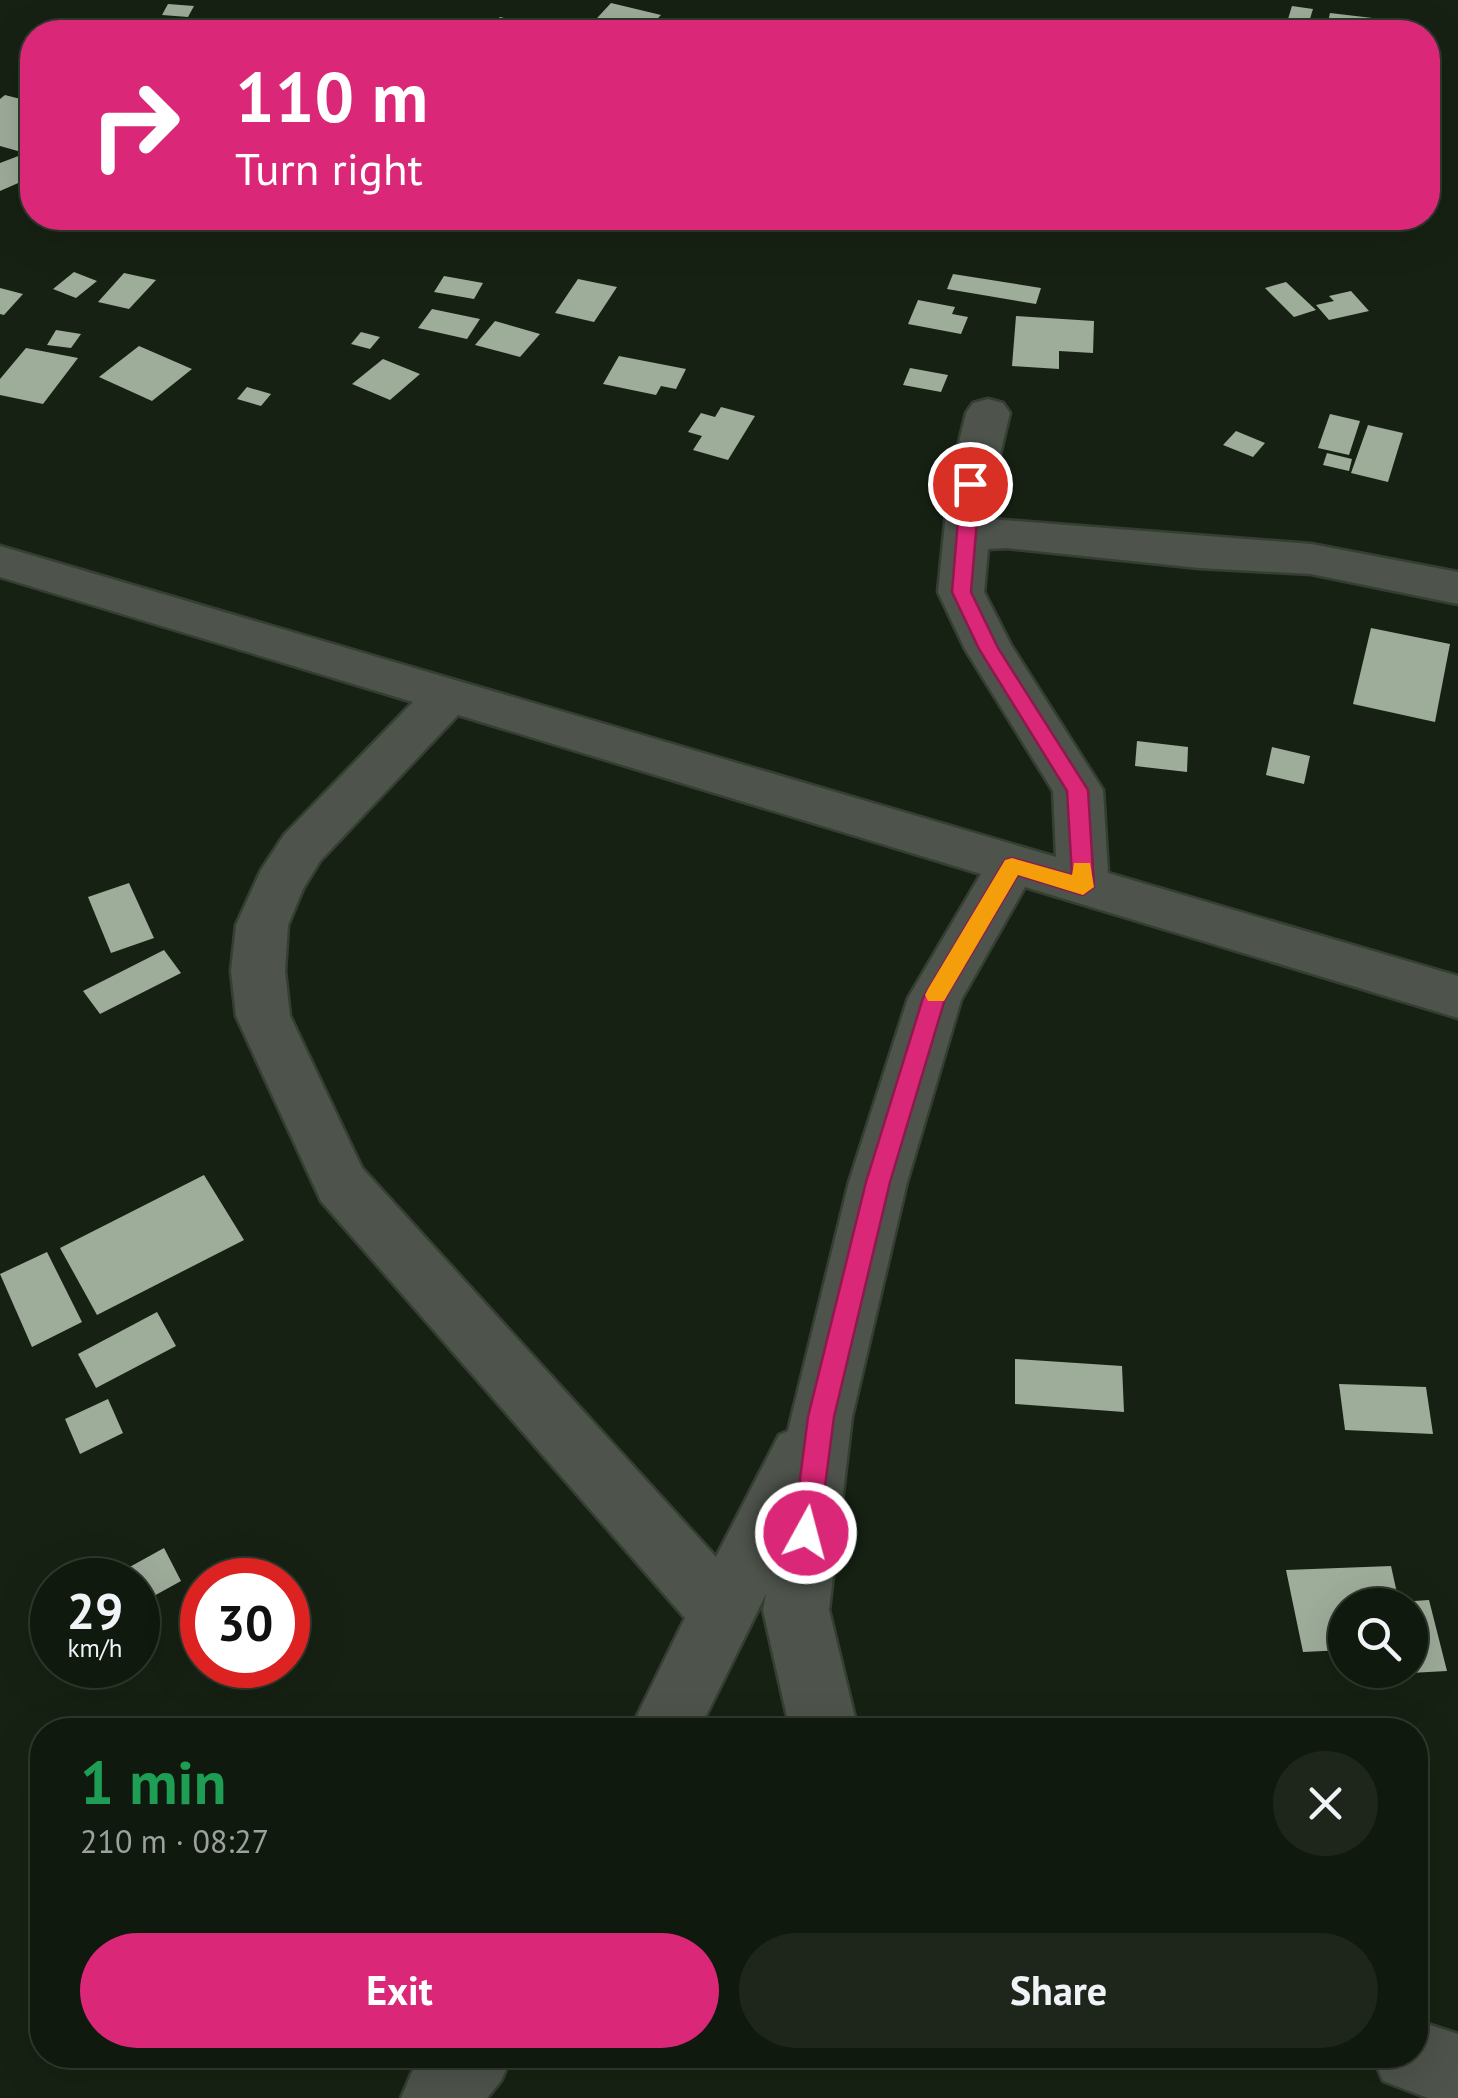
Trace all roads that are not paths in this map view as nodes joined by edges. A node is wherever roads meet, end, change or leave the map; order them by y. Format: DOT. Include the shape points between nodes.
graph roads {
  1 [pos="988,412"];
  2 [pos="968,536"];
  3 [pos="0,561"];
  4 [pos="1458,588"];
  5 [pos="448,697"];
  6 [pos="1012,866"];
  7 [pos="1083,887"];
  8 [pos="1458,997"];
  9 [pos="821,1417"];
  10 [pos="722,1610"];
  11 [pos="670,1718"];
  12 [pos="821,1718"];
  13 [pos="1428,2061"];
  14 [pos="464,2068"];
  15 [pos="1458,2070"];
  16 [pos="438,2098"];
  1 -- 2 [label="street" via="970,484"];
  2 -- 4 [label="street" via="1007,533 1310,559"];
  2 -- 7 [label="street" via="962,592 989,649 1078,790"];
  3 -- 5 [label="street"];
  5 -- 6 [label="street"];
  5 -- 10 [label="street" via="302,848 278,884 262,925 263,1016 341,1184"];
  6 -- 7 [label="street"];
  6 -- 9 [label="street" via="934,998 878,1182"];
  7 -- 8 [label="street"];
  9 -- 10 [label="street"];
  9 -- 12 [label="street" via="796,1610"];
  10 -- 11 [label="street"];
  13 -- 15 [label="street"];
  14 -- 16 [label="street"];
}
